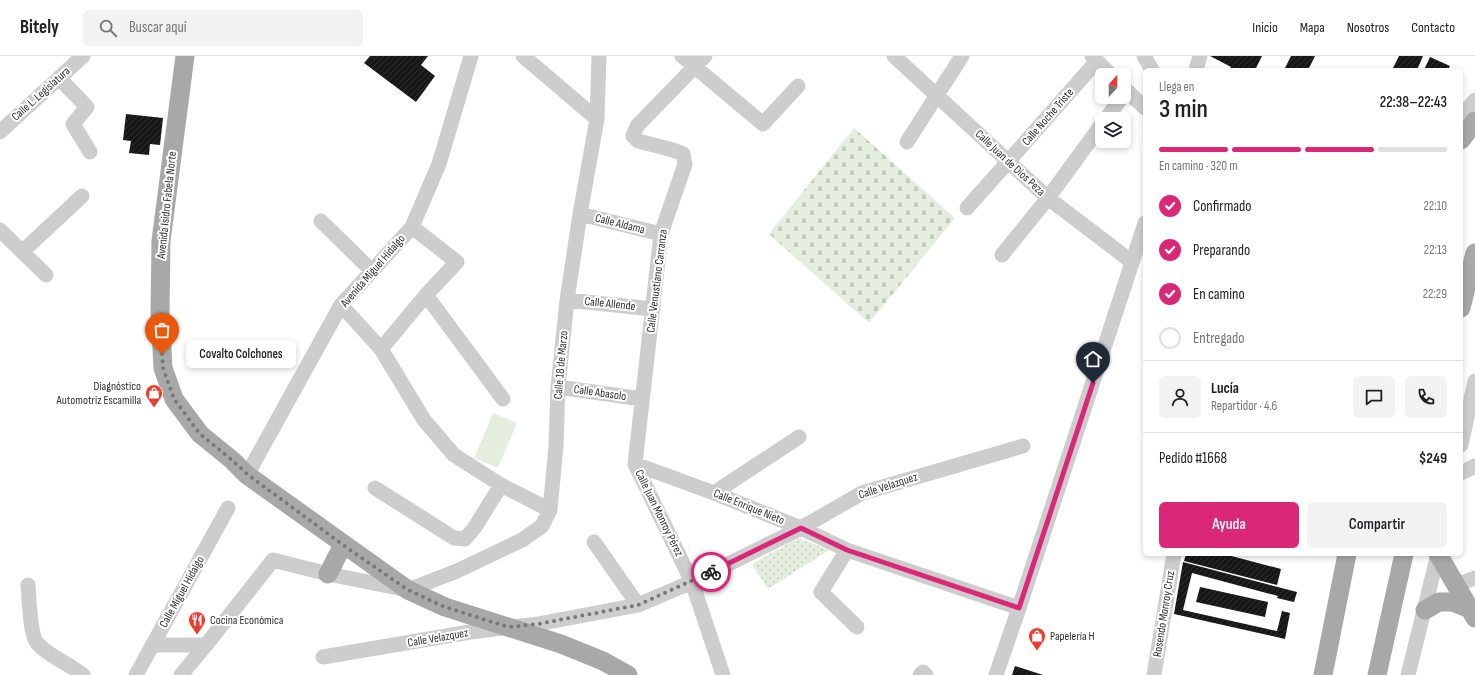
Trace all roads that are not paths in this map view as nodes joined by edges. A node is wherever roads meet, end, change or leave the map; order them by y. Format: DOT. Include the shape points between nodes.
graph roads {
  1 [pos="185,56"];
  2 [pos="470,56"];
  3 [pos="523,56"];
  4 [pos="599,56"];
  5 [pos="682,56"];
  6 [pos="894,56"];
  7 [pos="962,56"];
  8 [pos="1144,56"];
  9 [pos="1200,56"];
  10 [pos="80,57"];
  11 [pos="1094,59"];
  12 [pos="700,61"];
  13 [pos="1104,68"];
  14 [pos="1151,68"];
  15 [pos="1197,68"];
  16 [pos="59,78"];
  17 [pos="798,86"];
  18 [pos="936,95"];
  19 [pos="1131,98"];
  20 [pos="1475,100"];
  21 [pos="1143,107"];
  22 [pos="1463,115"];
  23 [pos="597,119"];
  24 [pos="1475,121"];
  25 [pos="0,132"];
  26 [pos="1095,134"];
  27 [pos="1463,137"];
  28 [pos="907,142"];
  29 [pos="90,152"];
  30 [pos="1009,162"];
  31 [pos="82,196"];
  32 [pos="1048,198"];
  33 [pos="967,208"];
  34 [pos="580,214"];
  35 [pos="321,221"];
  36 [pos="412,226"];
  37 [pos="1143,229"];
  38 [pos="0,230"];
  39 [pos="661,234"];
  40 [pos="22,252"];
  41 [pos="1475,253"];
  42 [pos="1002,255"];
  43 [pos="1132,262"];
  44 [pos="372,271"];
  45 [pos="46,275"];
  46 [pos="426,295"];
  47 [pos="567,300"];
  48 [pos="1463,300"];
  49 [pos="341,305"];
  50 [pos="653,309"];
  51 [pos="381,349"];
  52 [pos="1475,384"];
  53 [pos="558,387"];
  54 [pos="503,399"];
  55 [pos="642,399"];
  56 [pos="1463,436"];
  57 [pos="798,437"];
  58 [pos="1023,446"];
  59 [pos="635,464"];
  60 [pos="1475,466"];
  61 [pos="1463,472"];
  62 [pos="247,474"];
  63 [pos="501,485"];
  64 [pos="375,488"];
  65 [pos="714,493"];
  66 [pos="228,508"];
  67 [pos="550,510"];
  68 [pos="801,528"];
  69 [pos="594,542"];
  70 [pos="343,545"];
  71 [pos="847,550"];
  72 [pos="1174,556"];
  73 [pos="1347,556"];
  74 [pos="1404,556"];
  75 [pos="1438,556"];
  76 [pos="1439,556"];
  77 [pos="328,574"];
  78 [pos="1475,578"];
  79 [pos="692,582"];
  80 [pos="28,585"];
  81 [pos="1456,585"];
  82 [pos="408,590"];
  83 [pos="638,605"];
  84 [pos="1019,608"];
  85 [pos="1425,610"];
  86 [pos="1472,613"];
  87 [pos="508,627"];
  88 [pos="857,627"];
  89 [pos="152,645"];
  90 [pos="206,645"];
  91 [pos="324,657"];
  92 [pos="83,675"];
  93 [pos="136,675"];
  94 [pos="181,675"];
  95 [pos="628,675"];
  96 [pos="723,675"];
  97 [pos="920,675"];
  98 [pos="926,675"];
  99 [pos="996,675"];
  100 [pos="1154,675"];
  101 [pos="1323,675"];
  102 [pos="1377,675"];
  103 [pos="1408,675"];
  1 -- 62 [label="main road, Avenida Isidro Fabela Norte" via="161,241 160,311 163,368 174,399 200,434"];
  2 -- 36 [label="street, Avenida Miguel Hidalgo" via="439,164"];
  3 -- 23 [label="street"];
  4 -- 23 [label="street, Calle 18 de Marzo"];
  5 -- 12 [label="street"];
  6 -- 18 [label="street, Calle Juan de Dios Peza"];
  7 -- 18 [label="street"];
  8 -- 14 [label="street"];
  9 -- 15 [label="street"];
  10 -- 16 [label="street, Calle L. Legislatura"];
  11 -- 13 [label="street, Calle Noche Triste"];
  11 -- 30 [label="street, Calle Noche Triste"];
  12 -- 17 [label="street" via="763,124"];
  12 -- 39 [label="street, Calle Venustiano Carranza" via="637,126 633,136 638,141 683,154 685,164"];
  16 -- 25 [label="street, Calle L. Legislatura"];
  16 -- 29 [label="street" via="87,107 73,124"];
  18 -- 28 [label="street"];
  18 -- 30 [label="street, Calle Juan de Dios Peza"];
  19 -- 21 [label="street"];
  20 -- 22 [label="street"];
  23 -- 34 [label="street, Calle 18 de Marzo"];
  24 -- 27 [label="main road"];
  26 -- 32 [label="street"];
  30 -- 32 [label="street, Calle Juan de Dios Peza"];
  30 -- 33 [label="street, Calle Noche Triste"];
  31 -- 40 [label="street"];
  32 -- 42 [label="street"];
  32 -- 43 [label="street, Calle Juan de Dios Peza"];
  34 -- 39 [label="street, Calle Aldama"];
  34 -- 47 [label="street, Calle 18 de Marzo"];
  35 -- 44 [label="street"];
  36 -- 44 [label="street, Avenida Miguel Hidalgo"];
  36 -- 46 [label="street" via="457,262"];
  37 -- 43 [label="street"];
  38 -- 40 [label="street"];
  39 -- 50 [label="street, Calle Venustiano Carranza"];
  40 -- 45 [label="street"];
  41 -- 48 [label="main road"];
  43 -- 84 [label="street"];
  44 -- 49 [label="street, Avenida Miguel Hidalgo"];
  46 -- 51 [label="street"];
  46 -- 54 [label="street"];
  47 -- 50 [label="street, Calle Allende"];
  47 -- 53 [label="street, Calle 18 de Marzo"];
  49 -- 51 [label="street"];
  49 -- 62 [label="street, Avenida Miguel Hidalgo"];
  50 -- 55 [label="street, Calle Venustiano Carranza"];
  51 -- 63 [label="street" via="424,420 454,455"];
  52 -- 56 [label="street"];
  53 -- 55 [label="street, Calle Abasolo"];
  53 -- 67 [label="street, Calle 18 de Marzo"];
  55 -- 59 [label="street, Calle Venustiano Carranza"];
  57 -- 65 [label="street"];
  58 -- 68 [label="street, Calle Velazquez" via="862,493"];
  59 -- 65 [label="street, Calle Enrique Nieto"];
  59 -- 79 [label="street, Calle Juan Monroy Pérez"];
  60 -- 61 [label="street"];
  62 -- 70 [label="main road, Avenida Isidro Fabela Norte"];
  63 -- 64 [label="street" via="465,539 454,538"];
  63 -- 67 [label="street"];
  65 -- 68 [label="street, Calle Enrique Nieto"];
  66 -- 89 [label="street, Calle Miguel Hidalgo"];
  67 -- 82 [label="street, Calle 18 de Marzo" via="542,526 522,540 457,571"];
  68 -- 71 [label="street, Calle Enrique Nieto"];
  68 -- 79 [label="street, Calle Velazquez"];
  69 -- 83 [label="street"];
  70 -- 77 [label="main road"];
  70 -- 82 [label="main road, Avenida Isidro Fabela Norte"];
  71 -- 84 [label="street, Calle Enrique Nieto"];
  71 -- 88 [label="street" via="821,592"];
  72 -- 100 [label="street, Rosendo Monroy Cruz"];
  73 -- 101 [label="main road"];
  74 -- 102 [label="main road"];
  75 -- 85 [label="street"];
  76 -- 81 [label="main road"];
  77 -- 82 [label="street"];
  77 -- 90 [label="street" via="273,560"];
  78 -- 81 [label="street"];
  79 -- 83 [label="street, Calle Velazquez"];
  79 -- 96 [label="street, Calle Juan Monroy Pérez"];
  80 -- 92 [label="street" via="36,642"];
  81 -- 86 [label="main road"];
  82 -- 87 [label="main road, Avenida Isidro Fabela Norte" via="445,607"];
  83 -- 87 [label="street, Calle Velazquez" via="538,624"];
  84 -- 99 [label="street"];
  85 -- 86 [label="main road" via="1439,602 1452,602"];
  85 -- 103 [label="street"];
  87 -- 91 [label="street, Calle Velazquez"];
  87 -- 95 [label="main road, Avenida Isidro Fabela Norte" via="603,660"];
  89 -- 90 [label="street"];
  89 -- 93 [label="street, Calle Miguel Hidalgo"];
  90 -- 94 [label="street"];
  97 -- 98 [label="street" via="923,672"];
}
